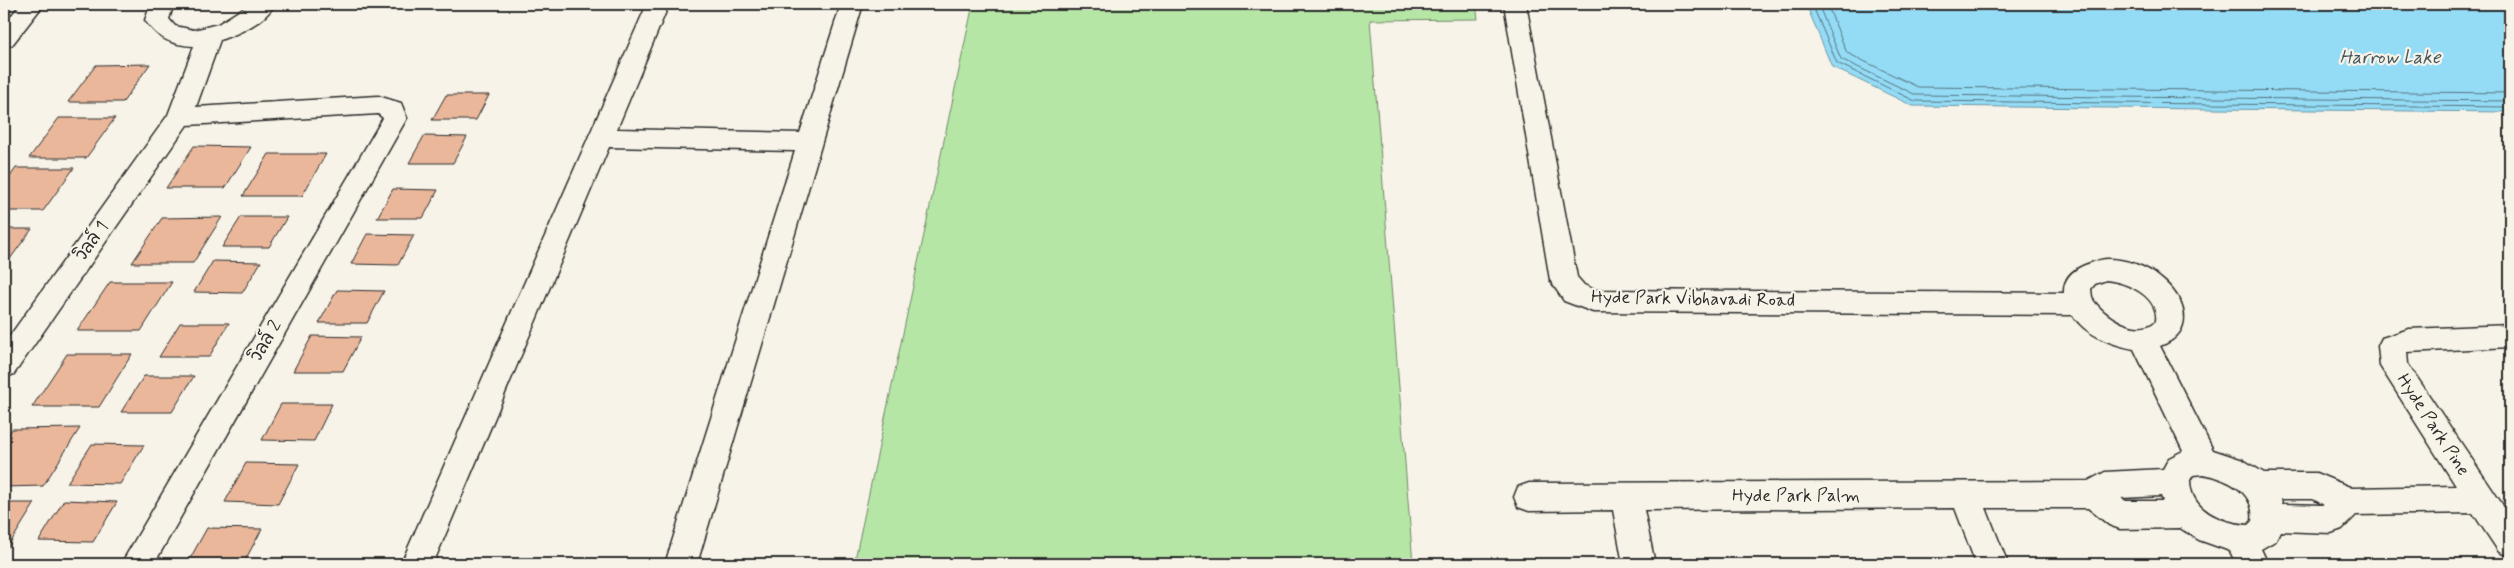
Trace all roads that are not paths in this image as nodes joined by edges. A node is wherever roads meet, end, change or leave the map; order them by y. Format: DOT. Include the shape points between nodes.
graph roads {
  1 [pos="33,4"];
  2 [pos="163,4"];
  3 [pos="264,4"];
  4 [pos="658,4"];
  5 [pos="852,4"];
  6 [pos="1516,4"];
  7 [pos="210,35"];
  8 [pos="4,39"];
  9 [pos="180,117"];
  10 [pos="600,138"];
  11 [pos="810,142"];
  12 [pos="2080,304"];
  13 [pos="2510,336"];
  14 [pos="2143,339"];
  15 [pos="4,366"];
  16 [pos="2202,461"];
  17 [pos="2173,482"];
  18 [pos="2256,486"];
  19 [pos="2094,494"];
  20 [pos="1965,495"];
  21 [pos="1529,497"];
  22 [pos="1626,497"];
  23 [pos="2482,499"];
  24 [pos="2348,502"];
  25 [pos="2187,514"];
  26 [pos="2270,517"];
  27 [pos="2510,542"];
  28 [pos="2246,552"];
  29 [pos="137,564"];
  30 [pos="417,564"];
  31 [pos="681,564"];
  32 [pos="1639,564"];
  33 [pos="1992,564"];
  1 -- 8 [label="street"];
  2 -- 7 [label="street" via="157,20 162,30 173,36"];
  3 -- 7 [label="street" via="232,28"];
  4 -- 10 [label="street"];
  5 -- 11 [label="street"];
  6 -- 12 [label="street, Hyde Park Vibhavadi Road" via="1564,280 1574,293 1593,300"];
  7 -- 9 [label="street, วิลล์ 1"];
  9 -- 15 [label="street, วิลล์ 1"];
  9 -- 29 [label="street, วิลล์ 2" via="378,105 392,108 395,118"];
  10 -- 11 [label="street"];
  10 -- 30 [label="street"];
  11 -- 31 [label="street"];
  12 -- 14 [label="street" via="2090,318 2106,329 2124,337"];
  12 -- 14 [label="street" via="2076,291 2080,280 2090,272 2105,268 2141,278 2167,302 2172,316 2169,328 2158,336"];
  13 -- 23 [label="street, Hyde Park Pine" via="2409,340 2392,346 2394,366"];
  14 -- 16 [label="street"];
  16 -- 17 [label="street" via="2188,463 2178,471"];
  16 -- 18 [label="street" via="2234,470"];
  17 -- 19 [label="street, Hyde Park Palm" via="2105,485"];
  17 -- 25 [label="street" via="2177,498"];
  18 -- 24 [label="street, Hyde Park Pine" via="2316,486"];
  18 -- 26 [label="street" via="2267,502"];
  19 -- 20 [label="street, Hyde Park Palm"];
  19 -- 25 [label="street" via="2120,515"];
  20 -- 22 [label="street, Hyde Park Palm"];
  20 -- 33 [label="street"];
  21 -- 22 [label="street, Hyde Park Palm"];
  22 -- 32 [label="street"];
  23 -- 24 [label="street, Hyde Park Pine"];
  23 -- 27 [label="street, Hyde Park Pine"];
  24 -- 26 [label="street" via="2331,518"];
  25 -- 28 [label="street"];
  26 -- 28 [label="street" via="2267,529 2256,537"];
}
